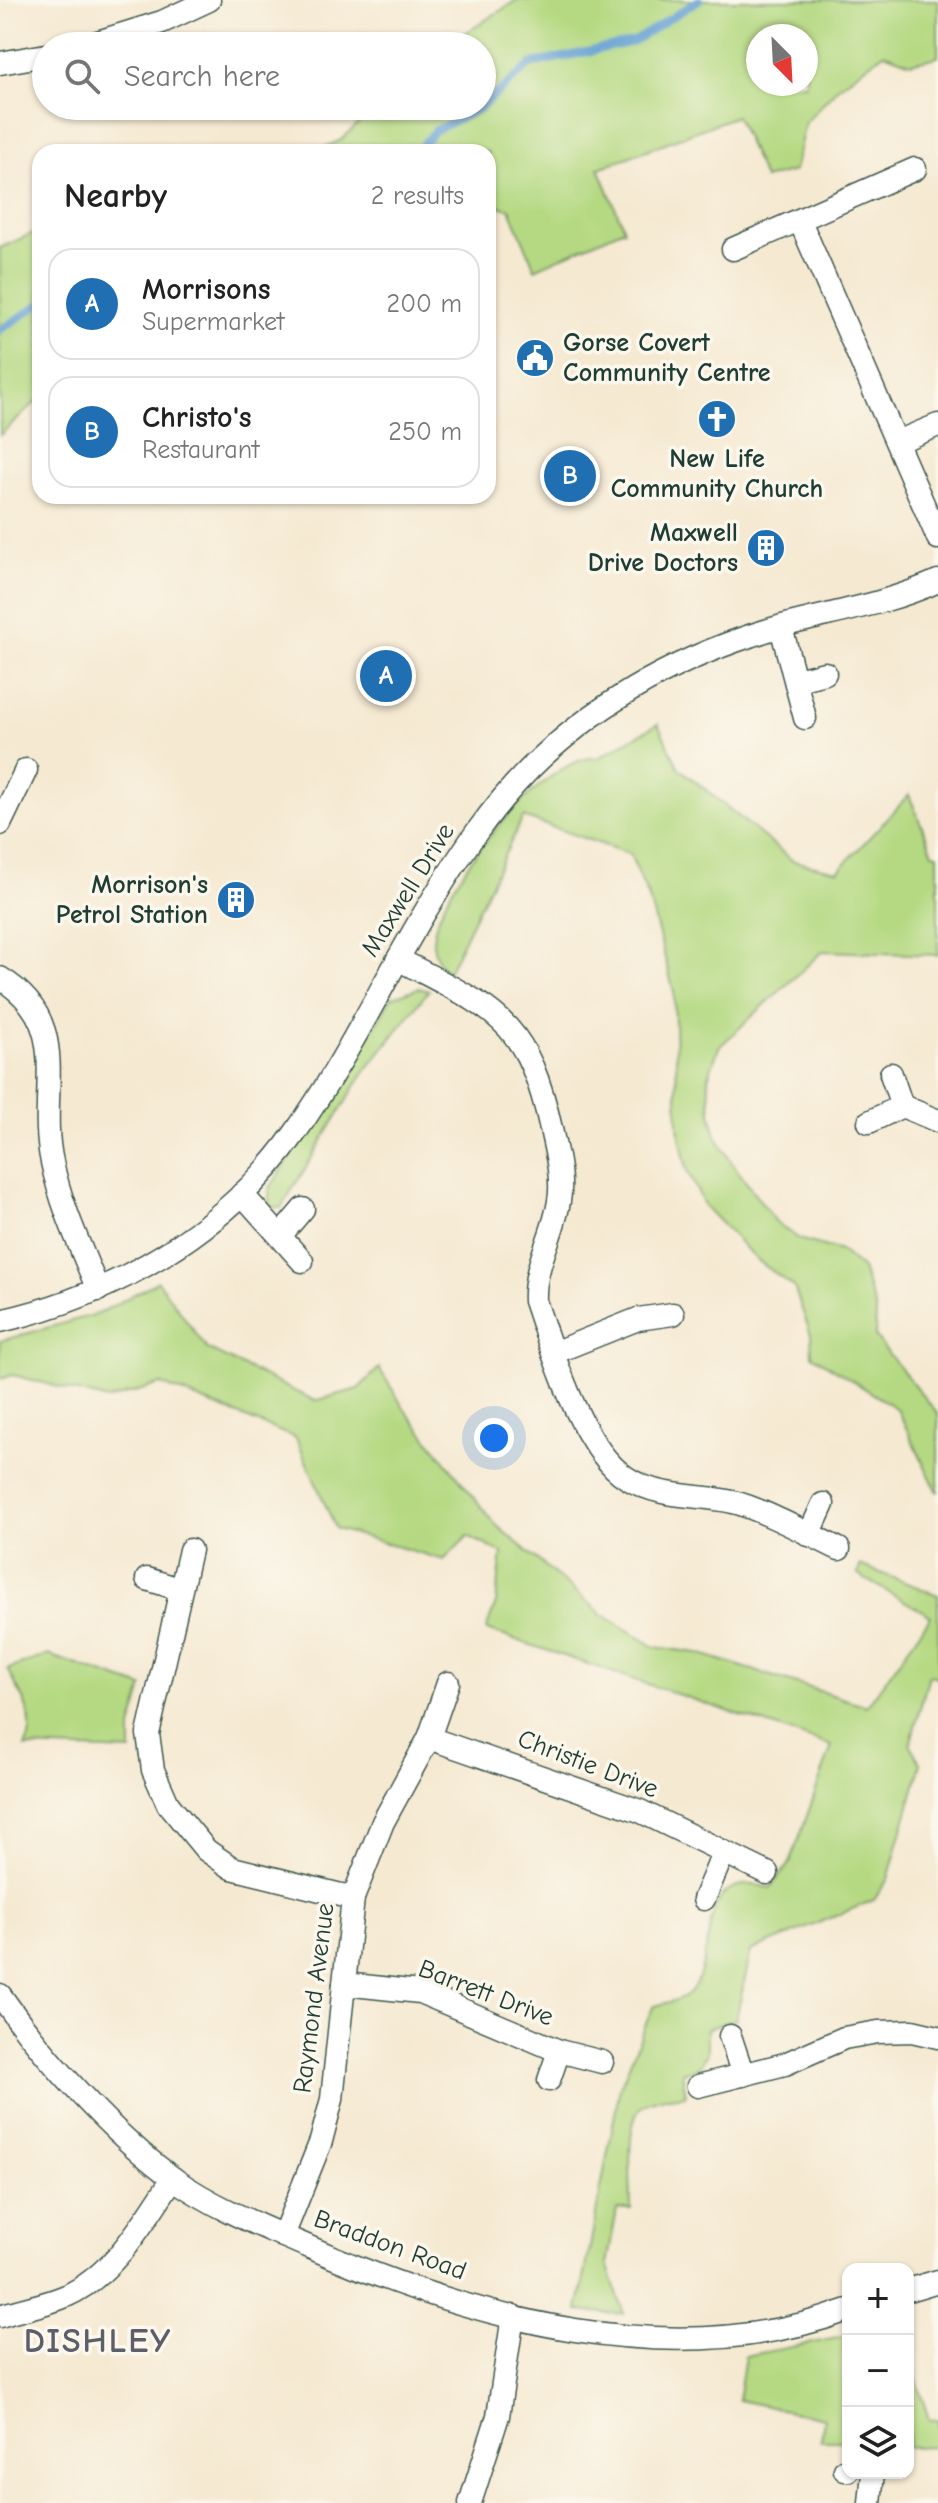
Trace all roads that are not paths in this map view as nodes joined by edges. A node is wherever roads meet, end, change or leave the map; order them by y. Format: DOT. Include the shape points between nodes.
graph roads {
  1 [pos="209,0"];
  2 [pos="130,32"];
  3 [pos="32,57"];
  4 [pos="0,63"];
  5 [pos="915,169"];
  6 [pos="800,221"];
  7 [pos="733,249"];
  8 [pos="938,425"];
  9 [pos="897,442"];
  10 [pos="938,538"];
  11 [pos="938,581"];
  12 [pos="781,627"];
  13 [pos="825,673"];
  14 [pos="797,680"];
  15 [pos="805,718"];
  16 [pos="26,770"];
  17 [pos="0,824"];
  18 [pos="398,959"];
  19 [pos="0,978"];
  20 [pos="891,1074"];
  21 [pos="902,1106"];
  22 [pos="938,1121"];
  23 [pos="869,1122"];
  24 [pos="242,1194"];
  25 [pos="303,1209"];
  26 [pos="281,1235"];
  27 [pos="302,1261"];
  28 [pos="98,1290"];
  29 [pos="673,1314"];
  30 [pos="0,1321"];
  31 [pos="553,1353"];
  32 [pos="823,1504"];
  33 [pos="809,1535"];
  34 [pos="839,1549"];
  35 [pos="190,1550"];
  36 [pos="147,1579"];
  37 [pos="179,1589"];
  38 [pos="448,1683"];
  39 [pos="429,1738"];
  40 [pos="723,1854"];
  41 [pos="767,1873"];
  42 [pos="353,1898"];
  43 [pos="704,1899"];
  44 [pos="344,1984"];
  45 [pos="0,1995"];
  46 [pos="730,2036"];
  47 [pos="938,2037"];
  48 [pos="559,2051"];
  49 [pos="602,2062"];
  50 [pos="743,2075"];
  51 [pos="549,2080"];
  52 [pos="698,2086"];
  53 [pos="173,2178"];
  54 [pos="283,2236"];
  55 [pos="938,2281"];
  56 [pos="914,2288"];
  57 [pos="842,2312"];
  58 [pos="0,2316"];
  59 [pos="513,2316"];
  60 [pos="872,2479"];
  61 [pos="470,2503"];
  62 [pos="870,2503"];
  1 -- 2 [label="street"];
  3 -- 4 [label="street"];
  5 -- 6 [label="street"];
  6 -- 7 [label="street"];
  6 -- 9 [label="street"];
  8 -- 9 [label="street"];
  9 -- 10 [label="street"];
  11 -- 12 [label="street, Maxwell Drive" via="875,606"];
  12 -- 14 [label="street"];
  12 -- 18 [label="street, Maxwell Drive" via="644,682 597,711 543,756 468,843"];
  13 -- 14 [label="street"];
  14 -- 15 [label="street"];
  16 -- 17 [label="street"];
  18 -- 24 [label="street, Maxwell Drive" via="295,1134"];
  18 -- 31 [label="street" via="505,1021 538,1078 559,1165 554,1227 534,1283"];
  19 -- 28 [label="street" via="22,991 45,1029 50,1157"];
  20 -- 21 [label="street"];
  21 -- 22 [label="street"];
  21 -- 23 [label="street"];
  24 -- 26 [label="street"];
  24 -- 28 [label="street, Maxwell Drive" via="191,1236"];
  25 -- 26 [label="street"];
  26 -- 27 [label="street"];
  28 -- 30 [label="street, Maxwell Drive"];
  29 -- 31 [label="street" via="638,1319"];
  31 -- 33 [label="street" via="595,1444 625,1477 668,1495 737,1503"];
  32 -- 33 [label="street"];
  33 -- 34 [label="street"];
  35 -- 37 [label="street"];
  36 -- 37 [label="street"];
  37 -- 42 [label="street" via="148,1734 153,1770 168,1804 206,1850 232,1868"];
  38 -- 39 [label="street, Raymond Avenue"];
  39 -- 40 [label="street, Christie Drive" via="640,1811"];
  39 -- 42 [label="street, Raymond Avenue" via="383,1822"];
  40 -- 41 [label="street, Christie Drive"];
  40 -- 43 [label="street"];
  42 -- 44 [label="street, Raymond Avenue"];
  44 -- 48 [label="street, Barrett Drive" via="420,1992"];
  44 -- 54 [label="street, Raymond Avenue" via="332,2099"];
  45 -- 53 [label="street, Braddon Road" via="53,2064"];
  46 -- 50 [label="street"];
  47 -- 50 [label="street" via="912,2031 844,2038 785,2064"];
  48 -- 49 [label="street, Barrett Drive"];
  48 -- 51 [label="street, Barrett Drive"];
  50 -- 52 [label="street"];
  53 -- 54 [label="street, Braddon Road"];
  53 -- 58 [label="street" via="104,2270 66,2296"];
  54 -- 59 [label="street, Braddon Road" via="365,2272"];
  55 -- 56 [label="street"];
  57 -- 59 [label="street, Braddon Road" via="752,2334 668,2339 614,2336"];
  59 -- 61 [label="street" via="498,2416"];
  60 -- 62 [label="street"];
}
